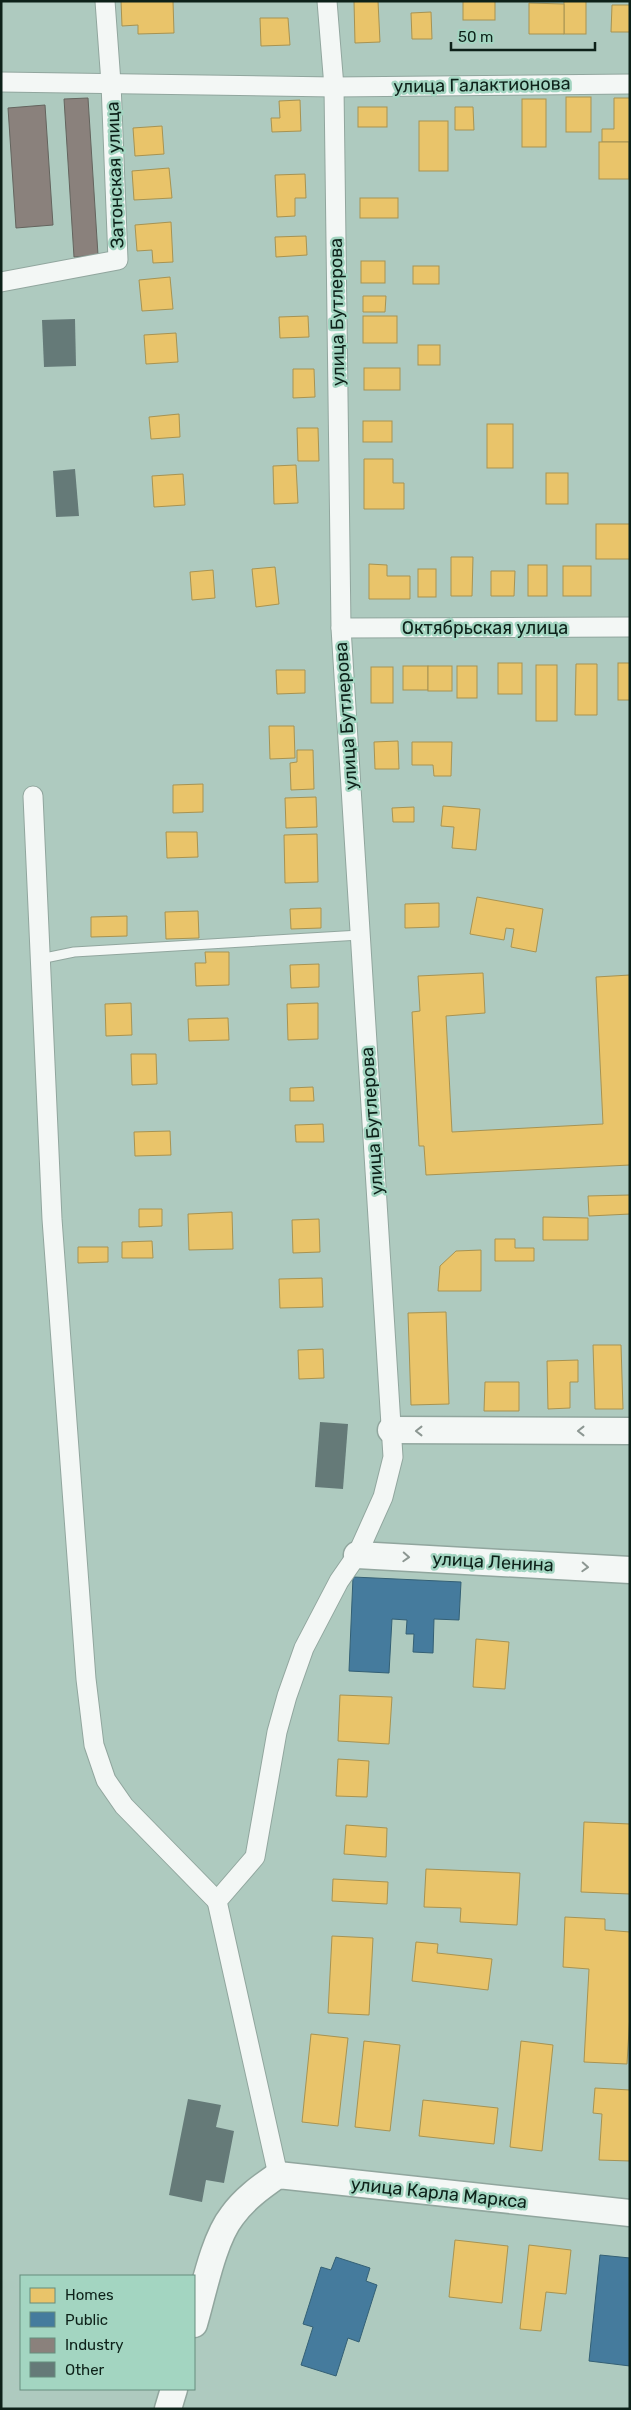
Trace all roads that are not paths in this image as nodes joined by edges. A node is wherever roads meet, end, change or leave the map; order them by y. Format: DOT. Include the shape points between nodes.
graph roads {
  1 [pos="105,1"];
  2 [pos="327,1"];
  3 [pos="1,82"];
  4 [pos="111,83"];
  5 [pos="630,84"];
  6 [pos="334,87"];
  7 [pos="1,282"];
  8 [pos="630,627"];
  9 [pos="341,628"];
  10 [pos="33,796"];
  11 [pos="360,934"];
  12 [pos="40,959"];
  13 [pos="391,1430"];
  14 [pos="630,1431"];
  15 [pos="357,1555"];
  16 [pos="630,1570"];
  17 [pos="217,1901"];
  18 [pos="278,2175"];
  19 [pos="630,2213"];
  20 [pos="195,2321"];
  21 [pos="174,2390"];
  22 [pos="168,2409"];
  1 -- 4 [label="street, Затонская улица"];
  2 -- 6 [label="street, улица Бутлерова"];
  3 -- 4 [label="street, улица Галактионова"];
  4 -- 6 [label="street, улица Галактионова"];
  4 -- 7 [label="street, Затонская улица" via="118,260"];
  5 -- 6 [label="street, улица Галактионова"];
  6 -- 9 [label="street, улица Бутлерова"];
  8 -- 9 [label="street, Октябрьская улица"];
  9 -- 11 [label="street, улица Бутлерова"];
  10 -- 12 [label="street"];
  11 -- 12 [label="lane" via="74,952"];
  11 -- 13 [label="street, улица Бутлерова"];
  12 -- 17 [label="street" via="52,1218 85,1671 94,1745 106,1780 124,1806"];
  14 -- 13 [label="main road, one-way"];
  13 -- 15 [label="street, улица Бутлерова" via="393,1457 389,1477"];
  15 -- 16 [label="main road, улица Ленина, one-way"];
  15 -- 17 [label="street, улица Бутлерова" via="321,1612 287,1696 277,1732 255,1857"];
  17 -- 18 [label="street"];
  18 -- 19 [label="main road, улица Карла Маркса"];
  18 -- 20 [label="main road" via="254,2192 231,2217 217,2248"];
  21 -- 22 [label="main road"];
}
